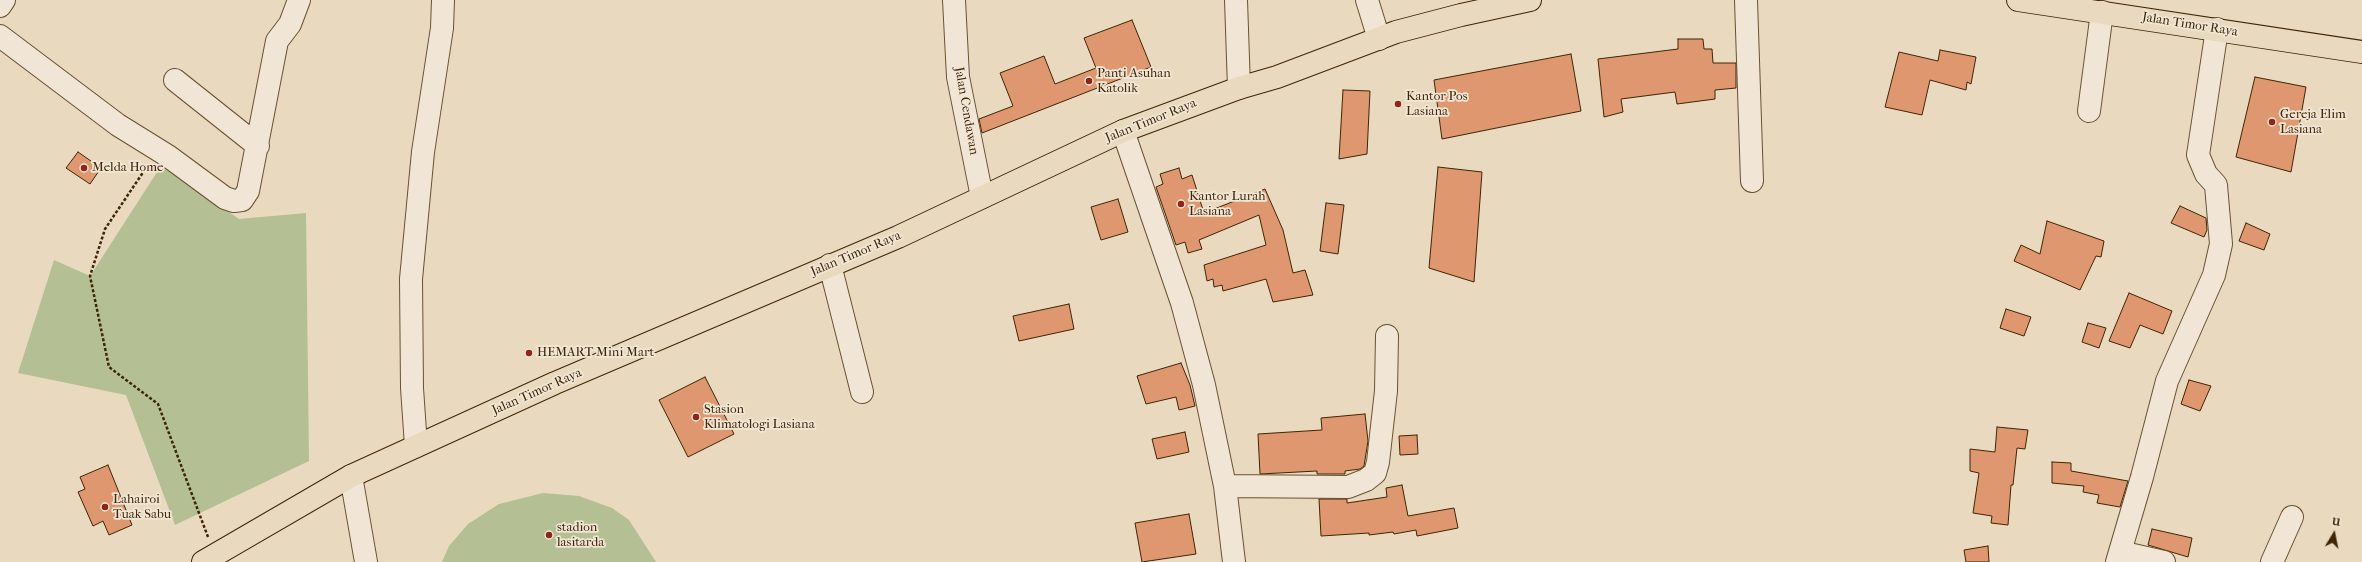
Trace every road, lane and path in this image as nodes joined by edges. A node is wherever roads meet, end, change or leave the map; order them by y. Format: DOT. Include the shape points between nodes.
graph roads {
  1 [pos="4,0"];
  2 [pos="299,0"];
  3 [pos="443,0"];
  4 [pos="954,0"];
  5 [pos="1236,0"];
  6 [pos="1367,0"];
  7 [pos="1530,0"];
  8 [pos="1746,0"];
  9 [pos="2018,0"];
  10 [pos="0,6"];
  11 [pos="2102,12"];
  12 [pos="2217,29"];
  13 [pos="0,36"];
  14 [pos="1379,39"];
  15 [pos="2362,52"];
  16 [pos="176,80"];
  17 [pos="1239,88"];
  18 [pos="2089,111"];
  19 [pos="1123,131"];
  20 [pos="258,146"];
  21 [pos="158,150"];
  22 [pos="1752,181"];
  23 [pos="982,197"];
  24 [pos="830,266"];
  25 [pos="1387,336"];
  26 [pos="862,392"];
  27 [pos="416,446"];
  28 [pos="351,476"];
  29 [pos="1225,486"];
  30 [pos="2292,517"];
  31 [pos="2119,557"];
  32 [pos="209,559"];
  33 [pos="366,562"];
  34 [pos="1234,562"];
  35 [pos="2164,562"];
  36 [pos="2272,562"];
  1 -- 10 [label="street"];
  2 -- 20 [label="street" via="290,24 277,41"];
  3 -- 27 [label="street" via="442,28 423,152 411,279 412,388"];
  4 -- 23 [label="street, Jalan Cendawan" via="958,78"];
  5 -- 17 [label="street"];
  6 -- 14 [label="street"];
  7 -- 14 [label="highway, Jalan Timor Raya" via="1461,15"];
  8 -- 22 [label="street"];
  9 -- 11 [label="highway, Jalan Timor Raya"];
  11 -- 12 [label="highway, Jalan Timor Raya"];
  11 -- 18 [label="street"];
  12 -- 15 [label="highway, Jalan Timor Raya"];
  12 -- 31 [label="street" via="2198,156 2206,174 2216,185 2221,244 2214,275 2167,381"];
  13 -- 21 [label="street" via="118,125"];
  14 -- 17 [label="highway, Jalan Timor Raya" via="1277,77"];
  16 -- 20 [label="street"];
  17 -- 19 [label="highway, Jalan Timor Raya"];
  19 -- 23 [label="highway, Jalan Timor Raya"];
  19 -- 29 [label="street" via="1182,303 1214,425"];
  20 -- 21 [label="street" via="248,191 242,200 234,201 225,198"];
  21 -- 32 [label="path" via="105,229 90,276 109,367 158,404"];
  23 -- 24 [label="highway, Jalan Timor Raya"];
  24 -- 26 [label="street"];
  24 -- 27 [label="highway, Jalan Timor Raya" via="555,383"];
  25 -- 29 [label="street" via="1386,391 1375,473 1366,480 1348,487"];
  27 -- 28 [label="highway, Jalan Timor Raya"];
  28 -- 32 [label="highway, Jalan Timor Raya"];
  28 -- 33 [label="street"];
  29 -- 34 [label="street"];
  30 -- 36 [label="street"];
  31 -- 35 [label="street"];
}
